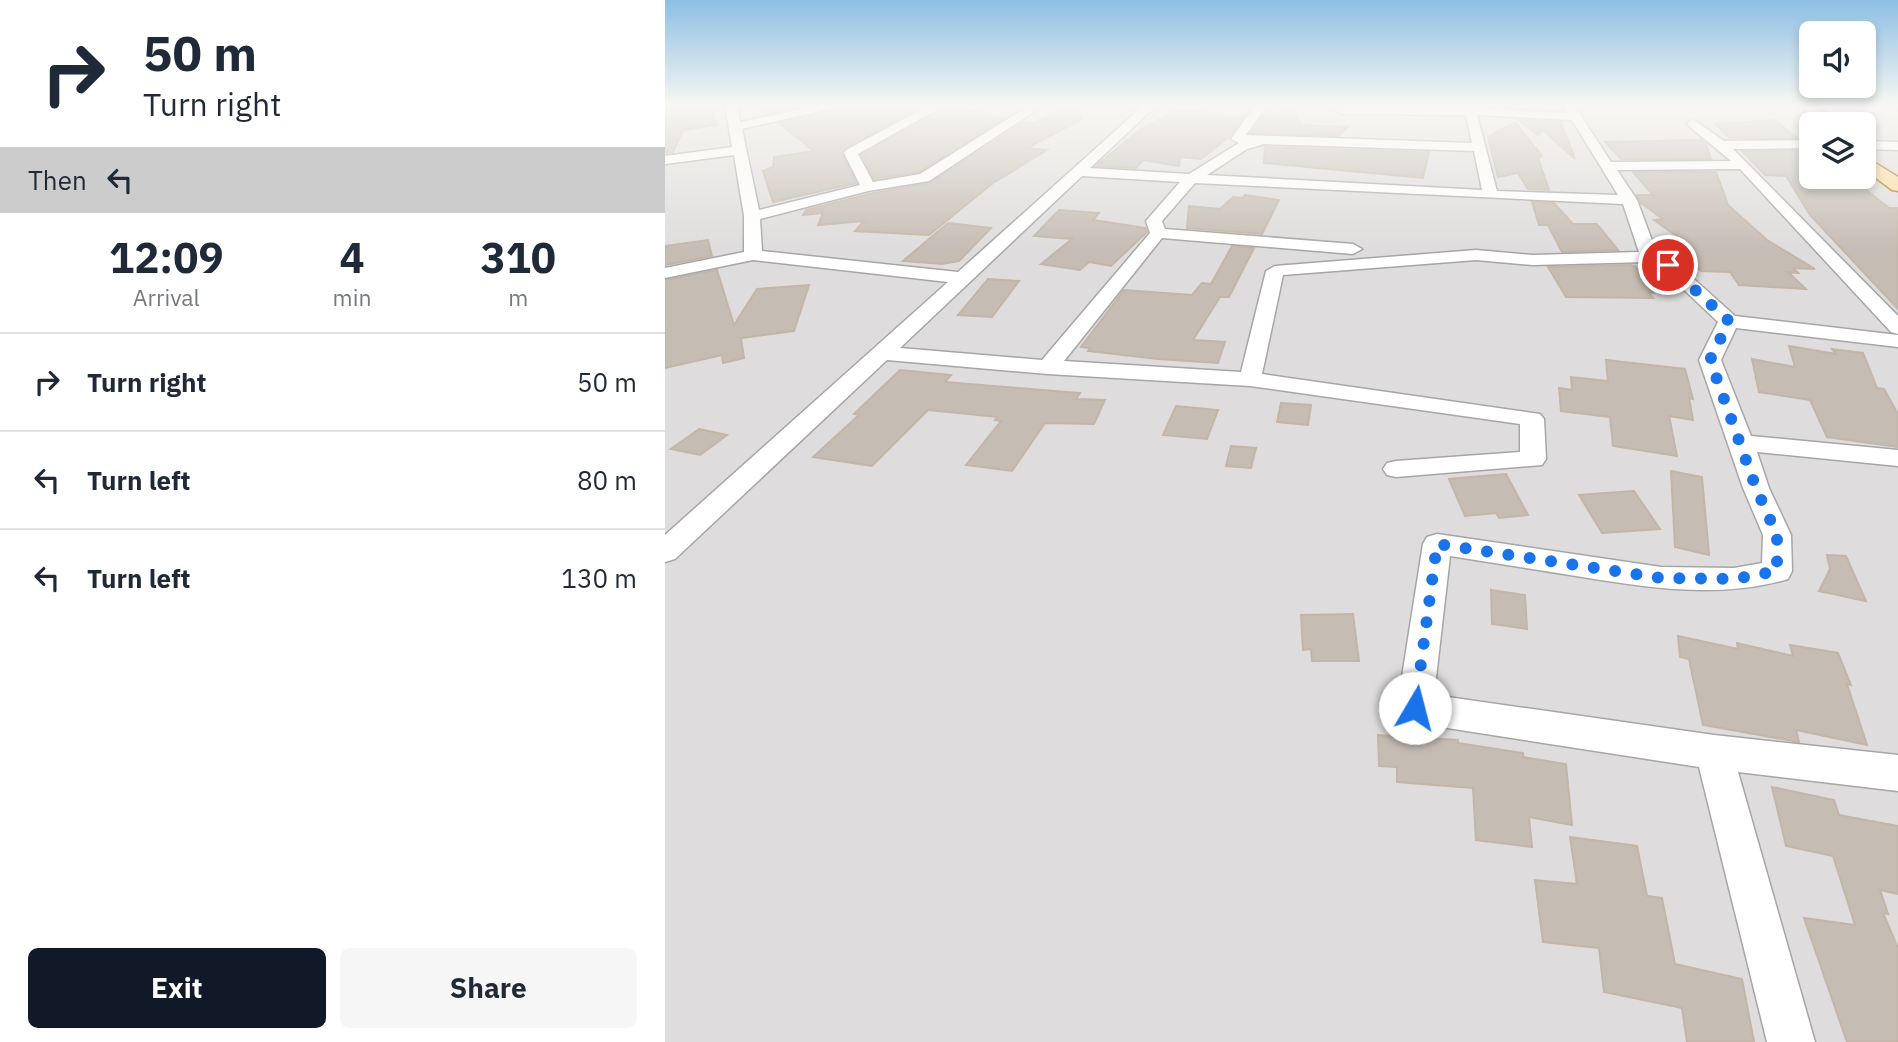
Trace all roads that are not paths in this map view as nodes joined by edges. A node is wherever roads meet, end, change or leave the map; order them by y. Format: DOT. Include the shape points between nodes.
graph roads {
  1 [pos="713,154"];
  2 [pos="741,154"];
  3 [pos="851,154"];
  4 [pos="962,154"];
  5 [pos="1099,154"];
  6 [pos="1230,154"];
  7 [pos="1481,154"];
  8 [pos="1599,154"];
  9 [pos="1731,154"];
  10 [pos="1876,154"];
  11 [pos="665,160"];
  12 [pos="1744,165"];
  13 [pos="1607,166"];
  14 [pos="1898,169"];
  15 [pos="1876,170"];
  16 [pos="1079,172"];
  17 [pos="1191,179"];
  18 [pos="1898,186"];
  19 [pos="869,187"];
  20 [pos="1490,195"];
  21 [pos="1629,200"];
  22 [pos="752,216"];
  23 [pos="1158,233"];
  24 [pos="753,255"];
  25 [pos="1436,257"];
  26 [pos="1649,257"];
  27 [pos="665,273"];
  28 [pos="964,278"];
  29 [pos="1729,321"];
  30 [pos="1898,328"];
  31 [pos="1898,341"];
  32 [pos="882,353"];
  33 [pos="1048,367"];
  34 [pos="1250,379"];
  35 [pos="1741,443"];
  36 [pos="1898,458"];
  37 [pos="1396,469"];
  38 [pos="665,552"];
  39 [pos="1714,752"];
  40 [pos="1898,773"];
  41 [pos="1791,1042"];
  1 -- 11 [label="street"];
  2 -- 22 [label="street"];
  3 -- 19 [label="street"];
  4 -- 19 [label="street" via="924,178"];
  5 -- 16 [label="street"];
  6 -- 17 [label="street"];
  7 -- 20 [label="street"];
  8 -- 13 [label="street"];
  9 -- 12 [label="street"];
  10 -- 14 [label="main road"];
  12 -- 13 [label="street"];
  12 -- 30 [label="street"];
  13 -- 21 [label="street"];
  15 -- 18 [label="main road"];
  16 -- 17 [label="street"];
  16 -- 28 [label="street"];
  17 -- 20 [label="street"];
  17 -- 23 [label="street" via="1154,221"];
  19 -- 22 [label="street"];
  20 -- 21 [label="street"];
  21 -- 26 [label="street"];
  22 -- 24 [label="street"];
  23 -- 25 [label="street"];
  23 -- 33 [label="street"];
  24 -- 27 [label="street"];
  24 -- 28 [label="street"];
  25 -- 26 [label="street"];
  25 -- 34 [label="street" via="1275,271"];
  26 -- 29 [label="street" via="1668,265"];
  28 -- 32 [label="street"];
  29 -- 31 [label="street"];
  29 -- 35 [label="street" via="1710,360"];
  32 -- 33 [label="street"];
  32 -- 38 [label="street"];
  33 -- 34 [label="street"];
  34 -- 37 [label="street" via="1532,419 1533,459"];
  35 -- 36 [label="street"];
  35 -- 39 [label="street" via="1777,535 1777,571 1734,579 1661,578 1437,544 1415,708"];
  39 -- 40 [label="street"];
  39 -- 41 [label="street"];
}
